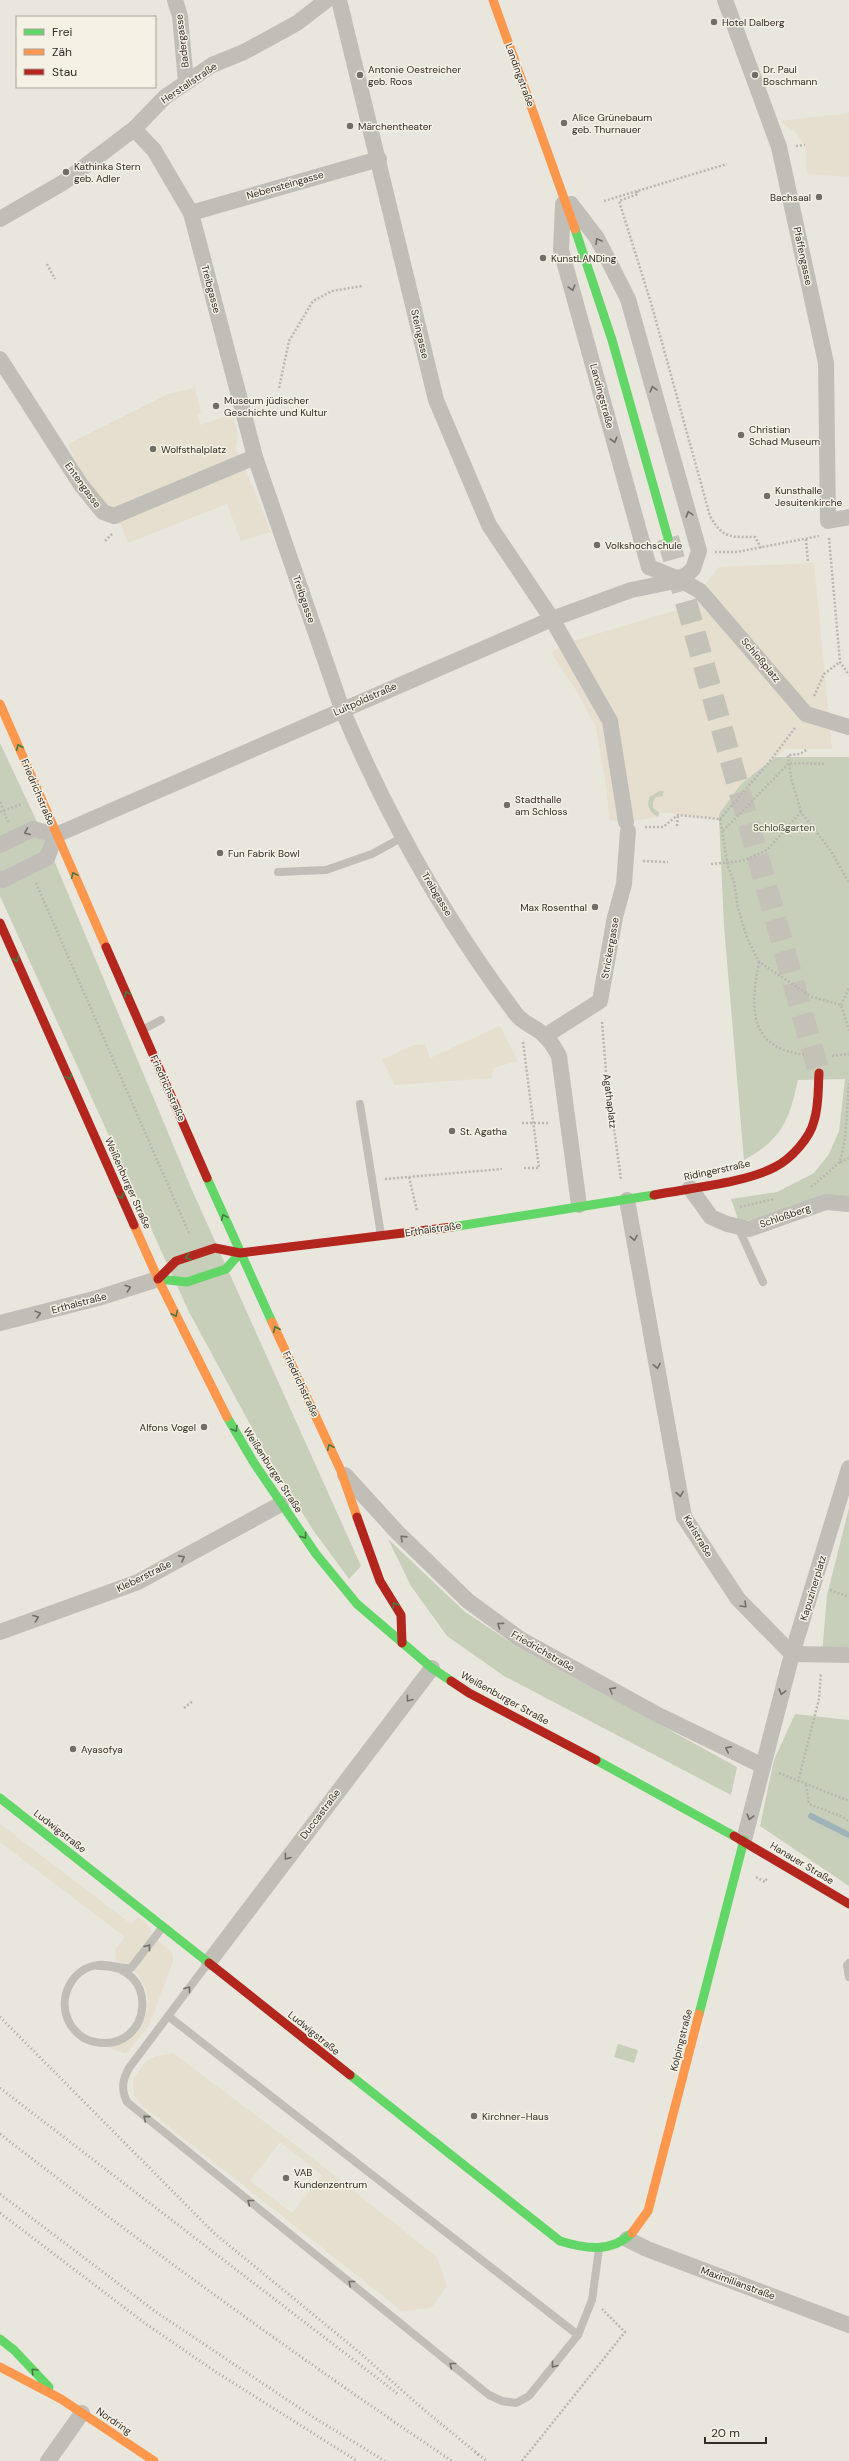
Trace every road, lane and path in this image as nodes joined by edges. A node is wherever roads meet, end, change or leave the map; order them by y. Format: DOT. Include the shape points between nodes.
graph roads {
  1 [pos="175,0"];
  2 [pos="327,0"];
  3 [pos="339,0"];
  4 [pos="493,0"];
  5 [pos="725,0"];
  6 [pos="186,82"];
  7 [pos="134,129"];
  8 [pos="379,159"];
  9 [pos="726,164"];
  10 [pos="637,191"];
  11 [pos="563,195"];
  12 [pos="604,201"];
  13 [pos="191,213"];
  14 [pos="0,220"];
  15 [pos="47,264"];
  16 [pos="55,279"];
  17 [pos="362,286"];
  18 [pos="0,359"];
  19 [pos="279,388"];
  20 [pos="255,457"];
  21 [pos="849,517"];
  22 [pos="115,530"];
  23 [pos="668,538"];
  24 [pos="806,539"];
  25 [pos="105,541"];
  26 [pos="761,548"];
  27 [pos="737,552"];
  28 [pos="808,563"];
  29 [pos="649,567"];
  30 [pos="681,580"];
  31 [pos="631,590"];
  32 [pos="552,618"];
  33 [pos="566,643"];
  34 [pos="840,662"];
  35 [pos="824,674"];
  36 [pos="849,676"];
  37 [pos="0,704"];
  38 [pos="342,709"];
  39 [pos="806,714"];
  40 [pos="849,726"];
  41 [pos="808,749"];
  42 [pos="789,763"];
  43 [pos="826,764"];
  44 [pos="0,802"];
  45 [pos="801,812"];
  46 [pos="678,815"];
  47 [pos="720,818"];
  48 [pos="677,826"];
  49 [pos="627,827"];
  50 [pos="722,832"];
  51 [pos="56,835"];
  52 [pos="14,837"];
  53 [pos="403,837"];
  54 [pos="0,845"];
  55 [pos="626,860"];
  56 [pos="727,861"];
  57 [pos="668,862"];
  58 [pos="711,864"];
  59 [pos="29,867"];
  60 [pos="278,872"];
  61 [pos="0,879"];
  62 [pos="849,883"];
  63 [pos="0,923"];
  64 [pos="759,962"];
  65 [pos="849,988"];
  66 [pos="600,1001"];
  67 [pos="842,1005"];
  68 [pos="517,1016"];
  69 [pos="161,1020"];
  70 [pos="142,1030"];
  71 [pos="849,1030"];
  72 [pos="545,1036"];
  73 [pos="849,1054"];
  74 [pos="810,1056"];
  75 [pos="825,1057"];
  76 [pos="819,1074"];
  77 [pos="360,1104"];
  78 [pos="522,1123"];
  79 [pos="534,1125"];
  80 [pos="849,1158"];
  81 [pos="840,1162"];
  82 [pos="524,1168"];
  83 [pos="502,1169"];
  84 [pos="409,1176"];
  85 [pos="378,1180"];
  86 [pos="690,1188"];
  87 [pos="627,1200"];
  88 [pos="849,1204"];
  89 [pos="579,1205"];
  90 [pos="738,1226"];
  91 [pos="422,1231"];
  92 [pos="189,1233"];
  93 [pos="382,1236"];
  94 [pos="240,1253"];
  95 [pos="158,1279"];
  96 [pos="763,1282"];
  97 [pos="0,1324"];
  98 [pos="849,1468"];
  99 [pos="342,1471"];
  100 [pos="281,1504"];
  101 [pos="0,1632"];
  102 [pos="402,1643"];
  103 [pos="792,1654"];
  104 [pos="822,1654"];
  105 [pos="849,1655"];
  106 [pos="432,1668"];
  107 [pos="193,1701"];
  108 [pos="184,1708"];
  109 [pos="763,1766"];
  110 [pos="798,1782"];
  111 [pos="806,1785"];
  112 [pos="0,1798"];
  113 [pos="849,1801"];
  114 [pos="849,1822"];
  115 [pos="744,1840"];
  116 [pos="849,1904"];
  117 [pos="164,1926"];
  118 [pos="209,1962"];
  119 [pos="849,1963"];
  120 [pos="98,1966"];
  121 [pos="849,1977"];
  122 [pos="168,2016"];
  123 [pos="627,2239"];
  124 [pos="600,2248"];
  125 [pos="592,2300"];
  126 [pos="849,2325"];
  127 [pos="578,2335"];
  128 [pos="0,2340"];
  129 [pos="0,2367"];
  130 [pos="62,2399"];
  131 [pos="82,2413"];
  132 [pos="48,2461"];
  133 [pos="154,2461"];
  134 [pos="522,2461"];
  1 -- 6 [label="street, Badergasse" via="180,16"];
  2 -- 6 [label="street, Herstallstraße" via="297,23 244,52 212,65"];
  3 -- 8 [label="street, Steingasse"];
  4 -- 11 [label="main road, Landingstraße"];
  5 -- 21 [label="street, Pfaffengasse" via="779,147 826,363 828,521"];
  6 -- 7 [label="street, Herstallstraße" via="165,97"];
  7 -- 13 [label="street, Treibgasse" via="154,150"];
  7 -- 14 [label="street, Herstallstraße" via="64,182"];
  8 -- 13 [label="street, Nebensteingasse"];
  8 -- 32 [label="street, Steingasse" via="436,400 489,525"];
  9 -- 10 [label="path"];
  10 -- 12 [label="path"];
  10 -- 26 [label="path" via="638,194 619,201 651,303 710,516 717,529 729,537 755,538"];
  11 -- 23 [label="main road, Landingstraße" via="612,340"];
  11 -- 29 [label="street, Landingstraße, one-way" via="561,250"];
  30 -- 11 [label="street, Landingstraße, one-way" via="693,569 699,551 628,299 597,238"];
  13 -- 20 [label="street, Treibgasse"];
  15 -- 16 [label="path"];
  17 -- 19 [label="path" via="332,291 313,300 289,341"];
  18 -- 20 [label="street, Entengasse" via="33,402 81,485 103,512 114,516"];
  20 -- 38 [label="street, Treibgasse"];
  22 -- 25 [label="path"];
  24 -- 26 [label="path"];
  24 -- 28 [label="path"];
  24 -- 34 [label="path" via="829,535"];
  26 -- 27 [label="path"];
  29 -- 30 [label="street"];
  29 -- 31 [label="street"];
  30 -- 31 [label="street, Luitpoldstraße"];
  30 -- 39 [label="street, Schloßplatz" via="700,591 725,617"];
  31 -- 32 [label="street, Luitpoldstraße"];
  32 -- 33 [label="street, Steingasse"];
  32 -- 38 [label="street, Luitpoldstraße"];
  33 -- 49 [label="street, Strickergasse" via="610,721"];
  34 -- 35 [label="path"];
  34 -- 36 [label="path"];
  51 -- 37 [label="main road, Friedrichstraße, one-way"];
  38 -- 51 [label="street, Luitpoldstraße"];
  38 -- 53 [label="street, Treibgasse"];
  39 -- 40 [label="street"];
  39 -- 47 [label="path" via="770,761"];
  41 -- 42 [label="path" via="800,754 788,755"];
  42 -- 43 [label="path"];
  42 -- 45 [label="path"];
  42 -- 50 [label="path"];
  44 -- 52 [label="path"];
  45 -- 56 [label="path" via="767,850 742,861"];
  45 -- 62 [label="path" via="831,851"];
  46 -- 47 [label="path"];
  46 -- 48 [label="path"];
  46 -- 49 [label="path" via="663,827"];
  47 -- 50 [label="path"];
  49 -- 55 [label="street, Strickergasse"];
  50 -- 56 [label="path"];
  51 -- 52 [label="street, one-way" via="33,829"];
  51 -- 59 [label="street" via="47,858"];
  70 -- 51 [label="main road, Friedrichstraße, one-way"];
  52 -- 54 [label="street"];
  53 -- 60 [label="lane" via="372,854 326,870"];
  53 -- 68 [label="street, Treibgasse" via="440,900"];
  55 -- 57 [label="path"];
  55 -- 66 [label="street, Strickergasse" via="624,884 615,917"];
  56 -- 58 [label="path"];
  56 -- 64 [label="path" via="734,881 738,908"];
  59 -- 61 [label="street" via="3,880"];
  59 -- 92 [label="path"];
  63 -- 95 [label="main road, Weißenburger Straße, one-way"];
  64 -- 67 [label="path" via="812,997"];
  64 -- 74 [label="path" via="753,990 755,1015 761,1035 776,1046 795,1054"];
  65 -- 67 [label="path"];
  66 -- 72 [label="street"];
  66 -- 87 [label="path, Agathaplatz" via="617,1161"];
  67 -- 71 [label="path"];
  68 -- 72 [label="street, Treibgasse"];
  68 -- 79 [label="path" via="525,1052"];
  69 -- 70 [label="lane"];
  94 -- 70 [label="main road, Friedrichstraße, one-way"];
  72 -- 89 [label="street" via="559,1056"];
  73 -- 75 [label="path"];
  76 -- 86 [label="main road, Ridingerstraße" via="814,1123 801,1144 788,1158 775,1167 744,1177"];
  77 -- 93 [label="lane"];
  78 -- 79 [label="path"];
  79 -- 82 [label="path" via="539,1168"];
  80 -- 81 [label="path"];
  83 -- 84 [label="path"];
  84 -- 85 [label="path"];
  84 -- 91 [label="path"];
  86 -- 87 [label="main road, Ridingerstraße"];
  86 -- 90 [label="street, Schloßberg" via="711,1217"];
  87 -- 89 [label="main road, Erthalstraße"];
  87 -- 103 [label="street, Karlstraße, one-way" via="684,1517 738,1599"];
  88 -- 90 [label="street, Schloßberg" via="826,1202 749,1229"];
  89 -- 91 [label="main road, Erthalstraße"];
  90 -- 96 [label="lane"];
  91 -- 93 [label="main road, Erthalstraße"];
  93 -- 94 [label="main road, Erthalstraße"];
  94 -- 95 [label="main road, Erthalstraße" via="226,1268 187,1282"];
  94 -- 95 [label="main road, Erthalstraße, one-way" via="215,1248 176,1260"];
  99 -- 94 [label="main road, Friedrichstraße, one-way"];
  97 -- 95 [label="street, Erthalstraße, one-way"];
  95 -- 100 [label="main road, Weißenburger Straße, one-way" via="224,1412"];
  98 -- 103 [label="street, Kapuzinerplatz"];
  102 -- 99 [label="main road, Friedrichstraße, one-way" via="401,1615 380,1581"];
  109 -- 99 [label="street, Friedrichstraße, one-way" via="658,1715 520,1639 468,1601 397,1532"];
  101 -- 100 [label="street, Kleberstraße, one-way" via="138,1582"];
  100 -- 102 [label="main road, Weißenburger Straße, one-way" via="316,1554 357,1604"];
  102 -- 106 [label="main road, Weißenburger Straße"];
  103 -- 104 [label="street"];
  103 -- 109 [label="street, one-way"];
  104 -- 105 [label="street"];
  104 -- 110 [label="path" via="819,1699"];
  106 -- 115 [label="main road, Weißenburger Straße" via="469,1693"];
  106 -- 118 [label="street, Duccastraße, one-way"];
  107 -- 108 [label="path"];
  109 -- 110 [label="path"];
  109 -- 115 [label="street, one-way"];
  110 -- 111 [label="path"];
  111 -- 113 [label="path"];
  111 -- 114 [label="path" via="809,1804 843,1817"];
  112 -- 117 [label="main road, Ludwigstraße"];
  115 -- 116 [label="main road, Hanauer Straße"];
  115 -- 123 [label="main road, Kolpingstraße" via="648,2211 640,2226"];
  117 -- 118 [label="main road, Ludwigstraße"];
  120 -- 117 [label="lane, one-way" via="106,1965 128,1973 141,1991 143,2006 141,2017 134,2029 120,2040 104,2043 92,2042 73,2028 67,2017 64,2002 67,1989 75,1976 85,1969 98,1965 131,1968"];
  122 -- 118 [label="lane, one-way"];
  118 -- 124 [label="main road, Ludwigstraße" via="560,2241 579,2247"];
  119 -- 121 [label="lane"];
  122 -- 127 [label="lane"];
  127 -- 122 [label="lane, one-way" via="529,2396 516,2403 502,2401 489,2395 127,2102 122,2091 123,2079"];
  123 -- 124 [label="main road, Ludwigstraße" via="611,2248"];
  123 -- 126 [label="street, Maximilianstraße" via="647,2249"];
  124 -- 125 [label="lane"];
  125 -- 127 [label="lane"];
  125 -- 134 [label="path" via="625,2332"];
  130 -- 128 [label="main road, Nordring, one-way" via="14,2350"];
  129 -- 130 [label="main road, Nordring"];
  130 -- 131 [label="main road, Nordring"];
  131 -- 132 [label="street"];
  131 -- 133 [label="main road, Nordring"];
}
